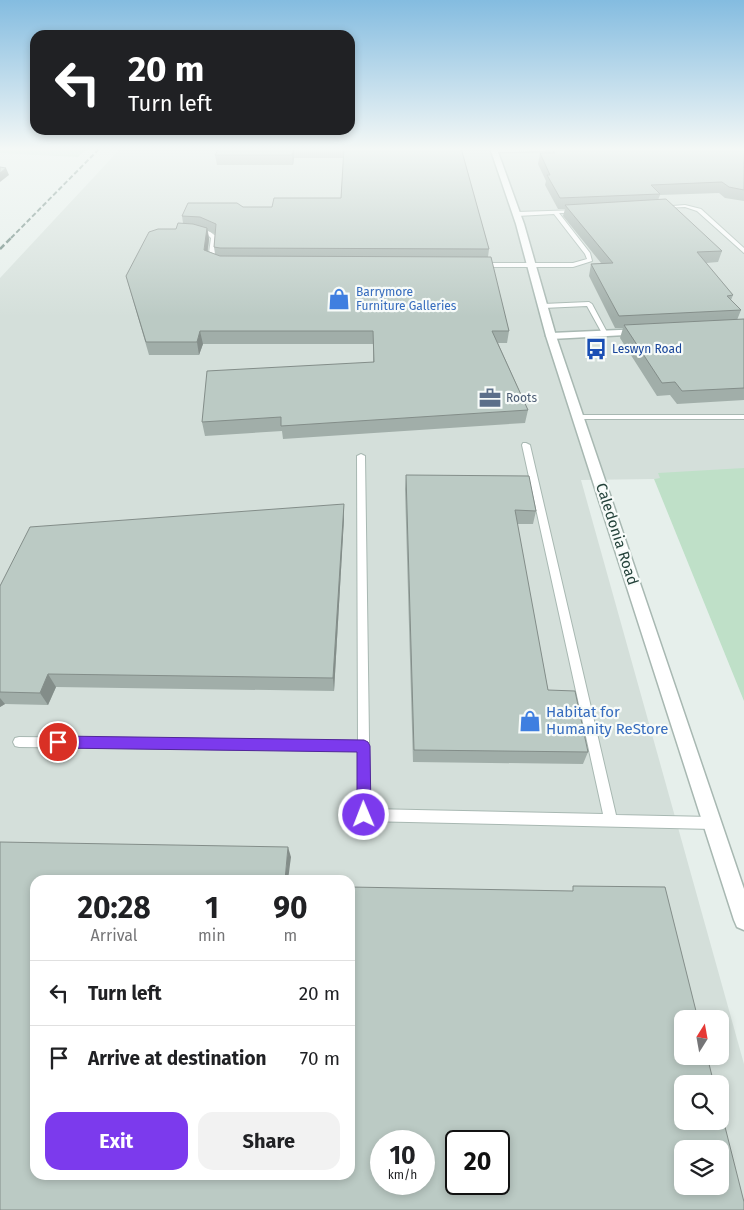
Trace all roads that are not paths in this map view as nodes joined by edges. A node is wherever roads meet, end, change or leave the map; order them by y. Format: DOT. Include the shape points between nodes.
graph roads {
  1 [pos="514,204"];
  2 [pos="655,207"];
  3 [pos="585,211"];
  4 [pos="556,212"];
  5 [pos="517,214"];
  6 [pos="187,231"];
  7 [pos="744,251"];
  8 [pos="222,264"];
  9 [pos="474,265"];
  10 [pos="532,266"];
  11 [pos="543,306"];
  12 [pos="654,332"];
  13 [pos="605,334"];
  14 [pos="551,336"];
  15 [pos="744,417"];
  16 [pos="578,418"];
  17 [pos="526,445"];
  18 [pos="361,456"];
  19 [pos="20,742"];
  20 [pos="364,746"];
  21 [pos="611,820"];
  22 [pos="712,822"];
  23 [pos="744,920"];
  1 -- 5 [label="street, Caledonia Road"];
  2 -- 7 [label="lane" via="685,206 699,210"];
  3 -- 4 [label="lane"];
  4 -- 5 [label="lane"];
  4 -- 10 [label="lane" via="590,260 573,265"];
  5 -- 10 [label="street, Caledonia Road"];
  6 -- 8 [label="lane" via="207,232 214,236 211,261"];
  9 -- 10 [label="lane"];
  10 -- 11 [label="street, Caledonia Road"];
  11 -- 13 [label="lane" via="589,304"];
  11 -- 14 [label="street, Caledonia Road"];
  12 -- 13 [label="street"];
  13 -- 14 [label="street"];
  14 -- 16 [label="street, Caledonia Road"];
  15 -- 16 [label="lane"];
  16 -- 22 [label="street, Caledonia Road"];
  17 -- 21 [label="lane"];
  18 -- 20 [label="lane"];
  19 -- 20 [label="lane"];
  20 -- 21 [label="lane" via="364,815"];
  21 -- 22 [label="lane"];
  22 -- 23 [label="street, Caledonia Road"];
}
